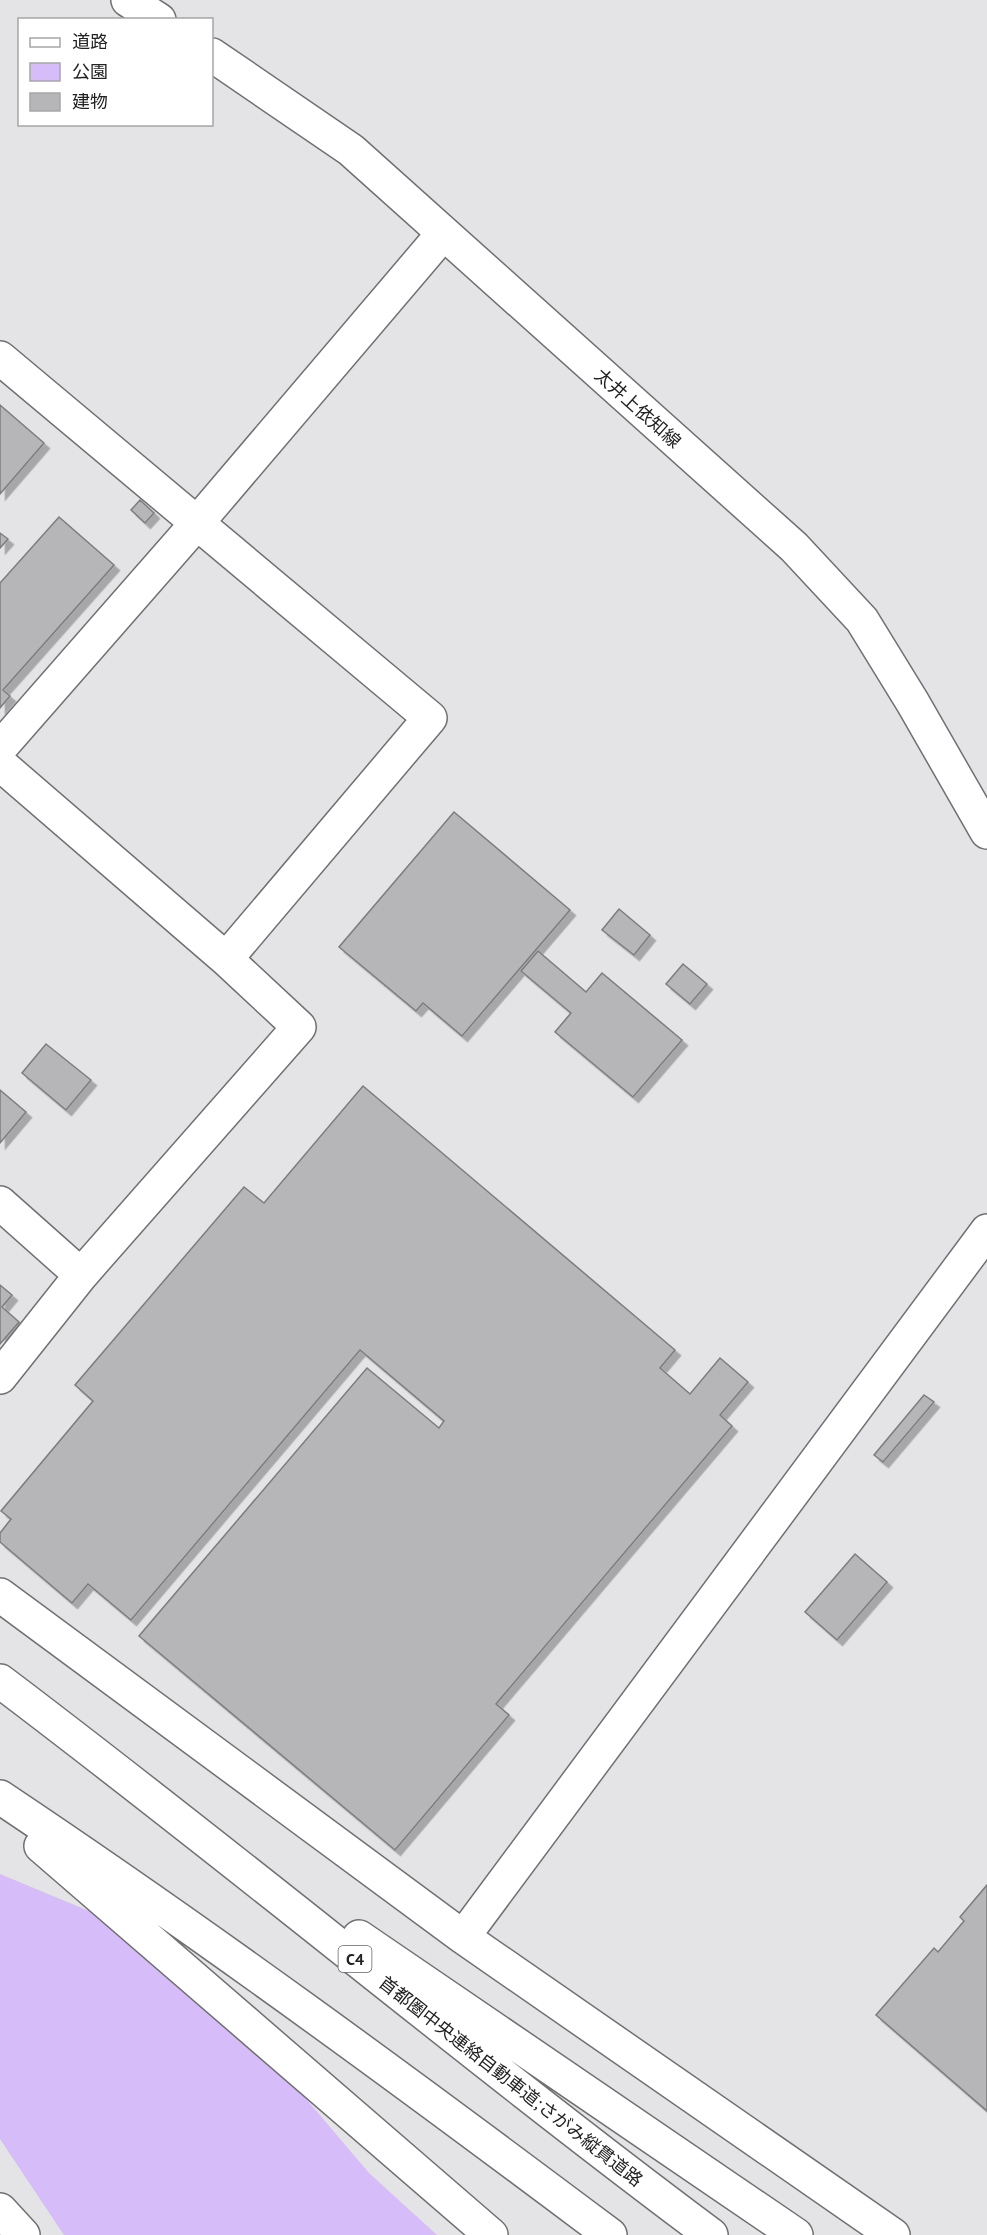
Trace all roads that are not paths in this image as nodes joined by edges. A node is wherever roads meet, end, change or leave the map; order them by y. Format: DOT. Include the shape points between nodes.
graph roads {
  1 [pos="128,0"];
  2 [pos="156,18"];
  3 [pos="213,56"];
  4 [pos="442,235"];
  5 [pos="0,358"];
  6 [pos="196,523"];
  7 [pos="0,748"];
  8 [pos="0,764"];
  9 [pos="987,832"];
  10 [pos="226,959"];
  11 [pos="0,1203"];
  12 [pos="987,1231"];
  13 [pos="81,1275"];
  14 [pos="0,1377"];
  15 [pos="0,1594"];
  16 [pos="0,1681"];
  17 [pos="137,1785"];
  18 [pos="0,1797"];
  19 [pos="0,1810"];
  20 [pos="464,1937"];
  21 [pos="0,2210"];
  22 [pos="23,2235"];
  23 [pos="491,2235"];
  24 [pos="610,2235"];
  25 [pos="711,2235"];
  26 [pos="796,2235"];
  27 [pos="892,2235"];
  1 -- 2 [label="main road"];
  3 -- 4 [label="main road, 太井上依知線" via="351,150"];
  4 -- 6 [label="main road"];
  4 -- 9 [label="main road, 太井上依知線" via="794,547 862,620"];
  5 -- 6 [label="main road"];
  6 -- 7 [label="main road"];
  6 -- 10 [label="main road" via="430,718"];
  8 -- 10 [label="main road"];
  10 -- 13 [label="main road" via="299,1027"];
  11 -- 13 [label="main road"];
  12 -- 20 [label="main road"];
  13 -- 14 [label="main road"];
  15 -- 20 [label="main road"];
  16 -- 17 [label="main road, 首都圏中央連絡自動車道;さがみ縦貫道路 / C4"];
  17 -- 25 [label="main road, 首都圏中央連絡自動車道;さがみ縦貫道路 / C4" via="563,2124"];
  17 -- 26 [label="main road"];
  18 -- 24 [label="main road" via="349,2040"];
  19 -- 23 [label="main road"];
  20 -- 27 [label="main road"];
  21 -- 22 [label="main road"];
}
